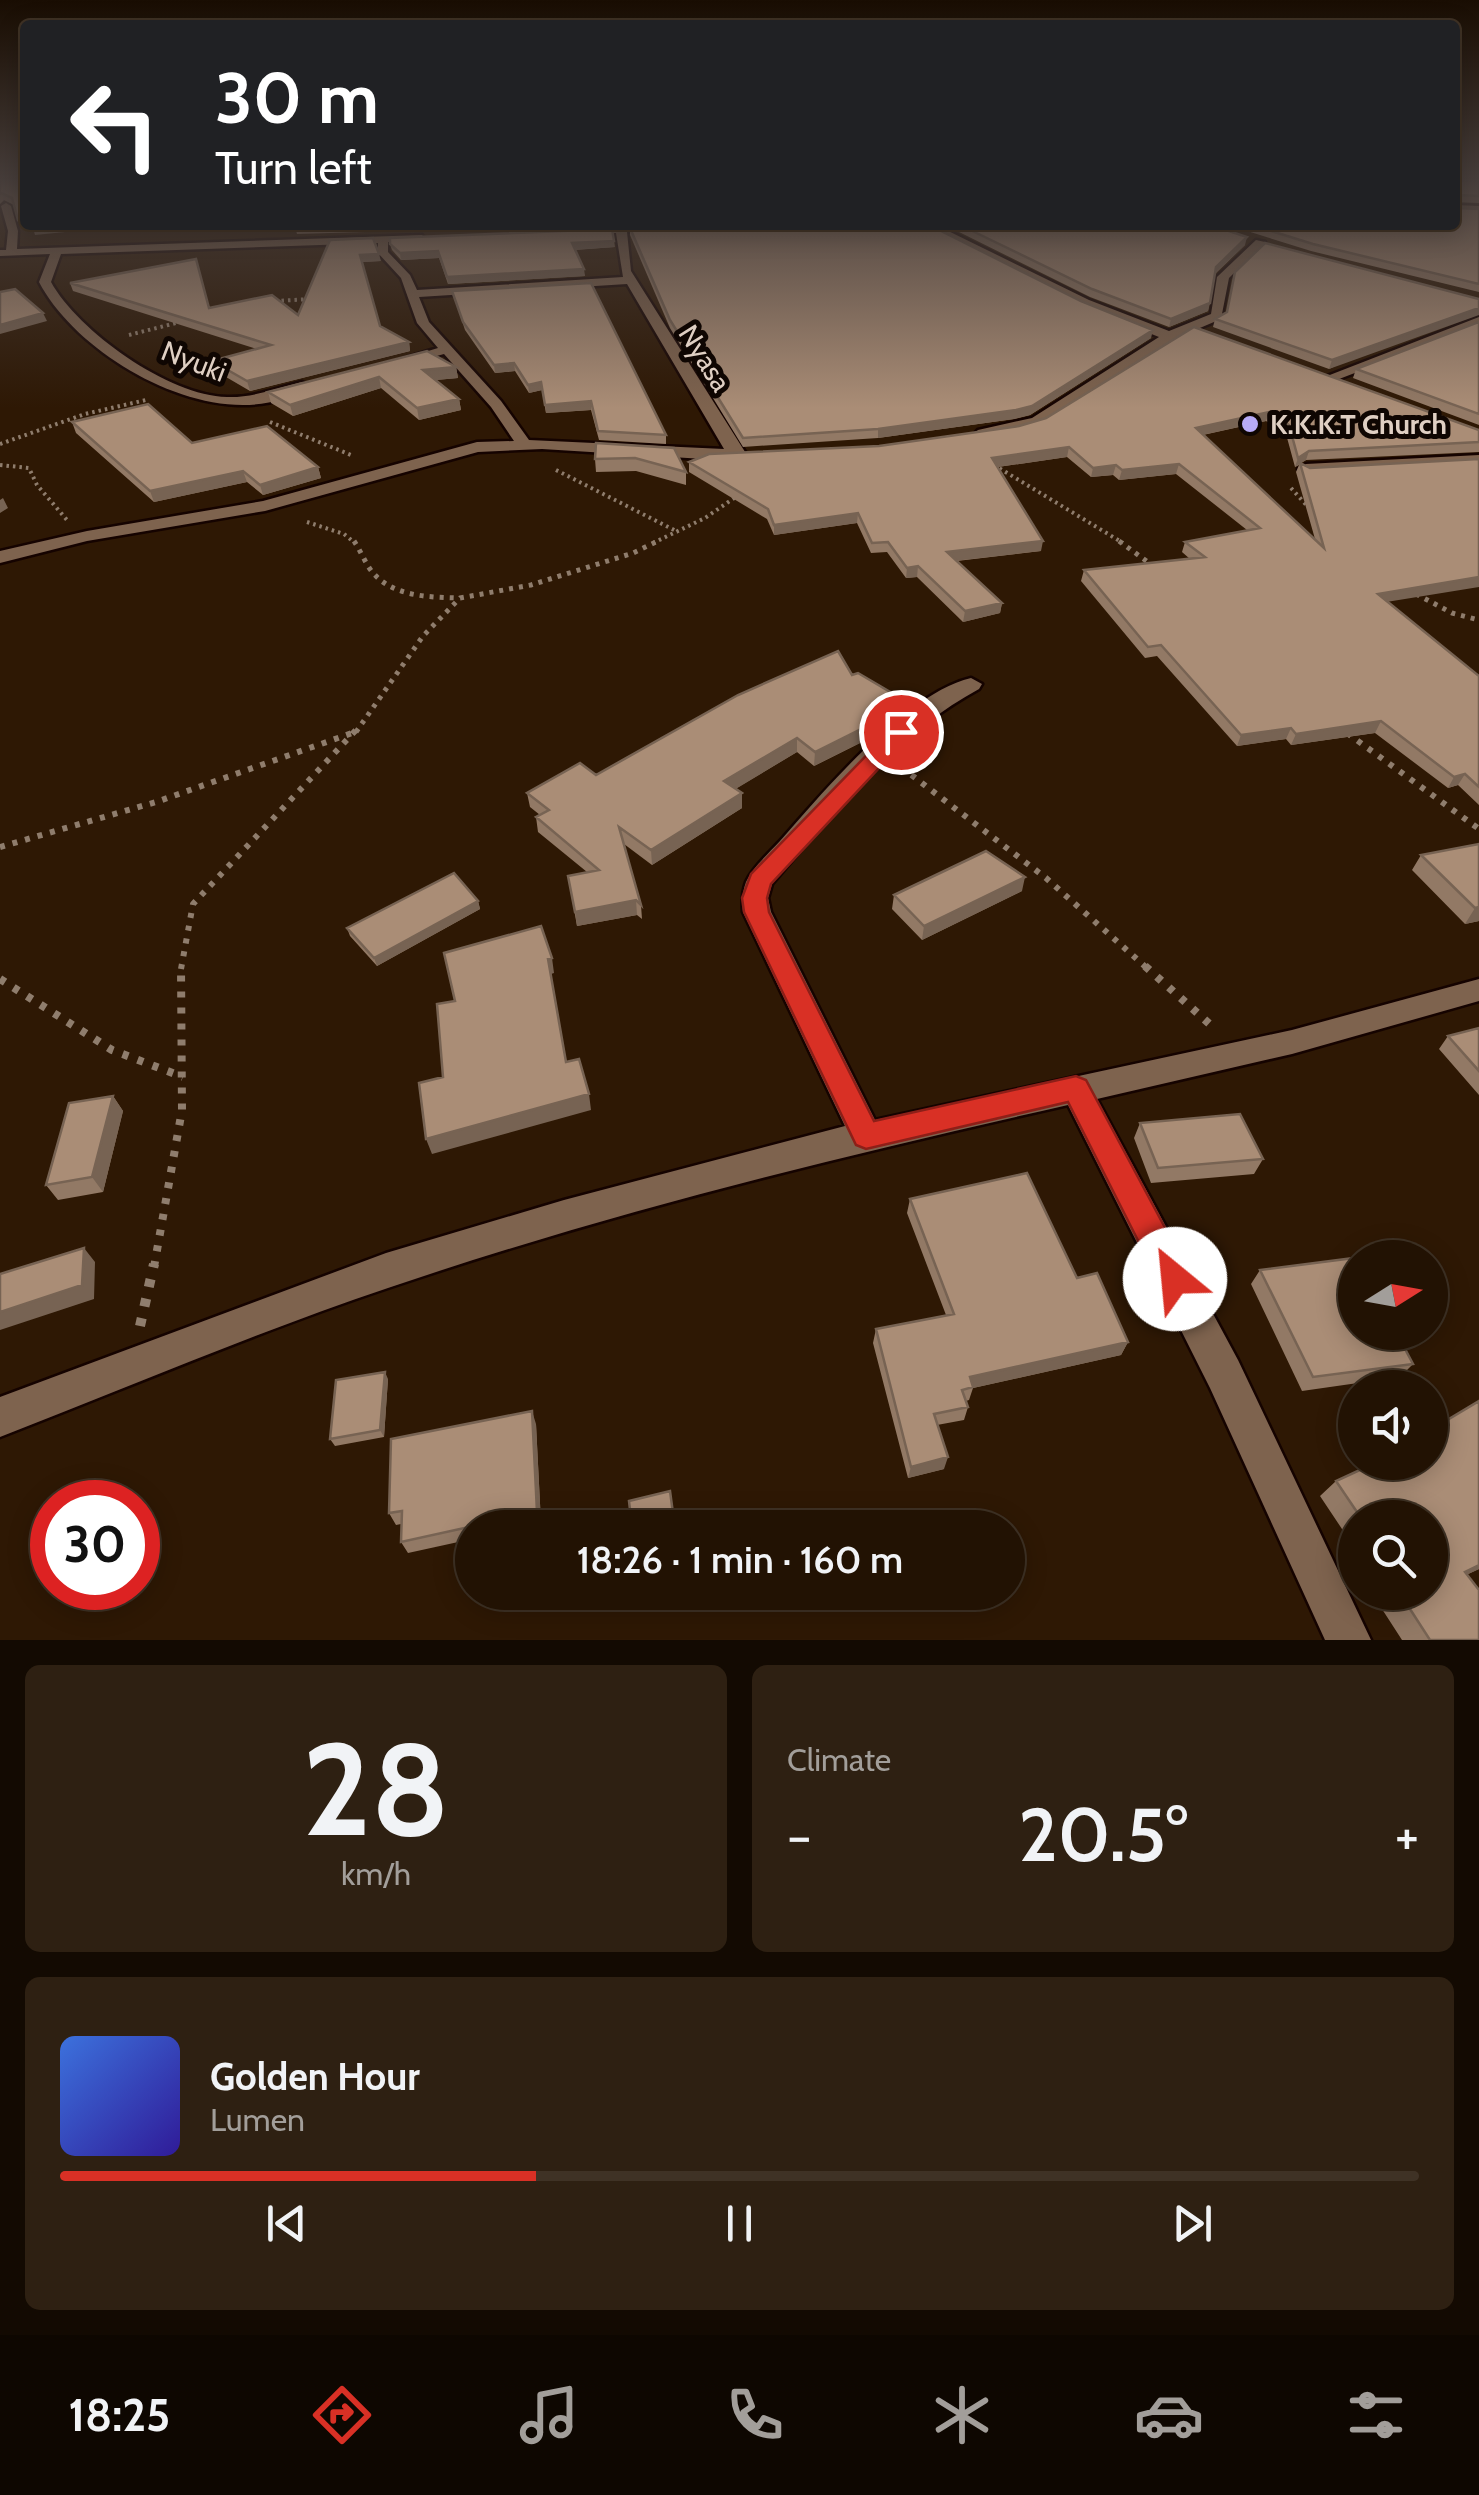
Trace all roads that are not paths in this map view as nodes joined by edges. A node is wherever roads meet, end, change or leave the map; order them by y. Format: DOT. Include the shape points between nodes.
graph roads {
  1 [pos="55,256"];
  2 [pos="385,256"];
  3 [pos="623,256"];
  4 [pos="990,256"];
  5 [pos="1254,256"];
  6 [pos="629,280"];
  7 [pos="412,294"];
  8 [pos="1479,322"];
  9 [pos="1192,327"];
  10 [pos="1209,334"];
  11 [pos="1169,336"];
  12 [pos="448,349"];
  13 [pos="376,367"];
  14 [pos="1312,372"];
  15 [pos="1329,378"];
  16 [pos="322,381"];
  17 [pos="1345,384"];
  18 [pos="952,438"];
  19 [pos="524,444"];
  20 [pos="1479,460"];
  21 [pos="1306,468"];
  22 [pos="0,557"];
  23 [pos="971,684"];
  24 [pos="1479,990"];
  25 [pos="1076,1088"];
  26 [pos="866,1136"];
  27 [pos="0,1417"];
  28 [pos="1348,1640"];
  1 -- 16 [label="street, Nyuki" via="46,271 53,301 99,343 186,392 245,400"];
  2 -- 7 [label="street"];
  3 -- 6 [label="street, Nyasa"];
  4 -- 11 [label="street"];
  5 -- 9 [label="street" via="1223,278 1217,316"];
  6 -- 7 [label="street"];
  6 -- 19 [label="street, Nyasa" via="744,455"];
  7 -- 12 [label="street" via="423,323"];
  8 -- 15 [label="street"];
  9 -- 10 [label="street"];
  9 -- 11 [label="street"];
  11 -- 18 [label="street" via="1037,422"];
  12 -- 13 [label="street"];
  12 -- 19 [label="street"];
  14 -- 15 [label="street"];
  15 -- 17 [label="street"];
  19 -- 22 [label="street" via="477,447 245,510"];
  20 -- 21 [label="street"];
  23 -- 26 [label="street" via="944,696 880,752 760,880 755,898"];
  24 -- 25 [label="street" via="1242,1053"];
  25 -- 26 [label="street"];
  25 -- 28 [label="street" via="1224,1374"];
  26 -- 27 [label="street" via="386,1270"];
}
